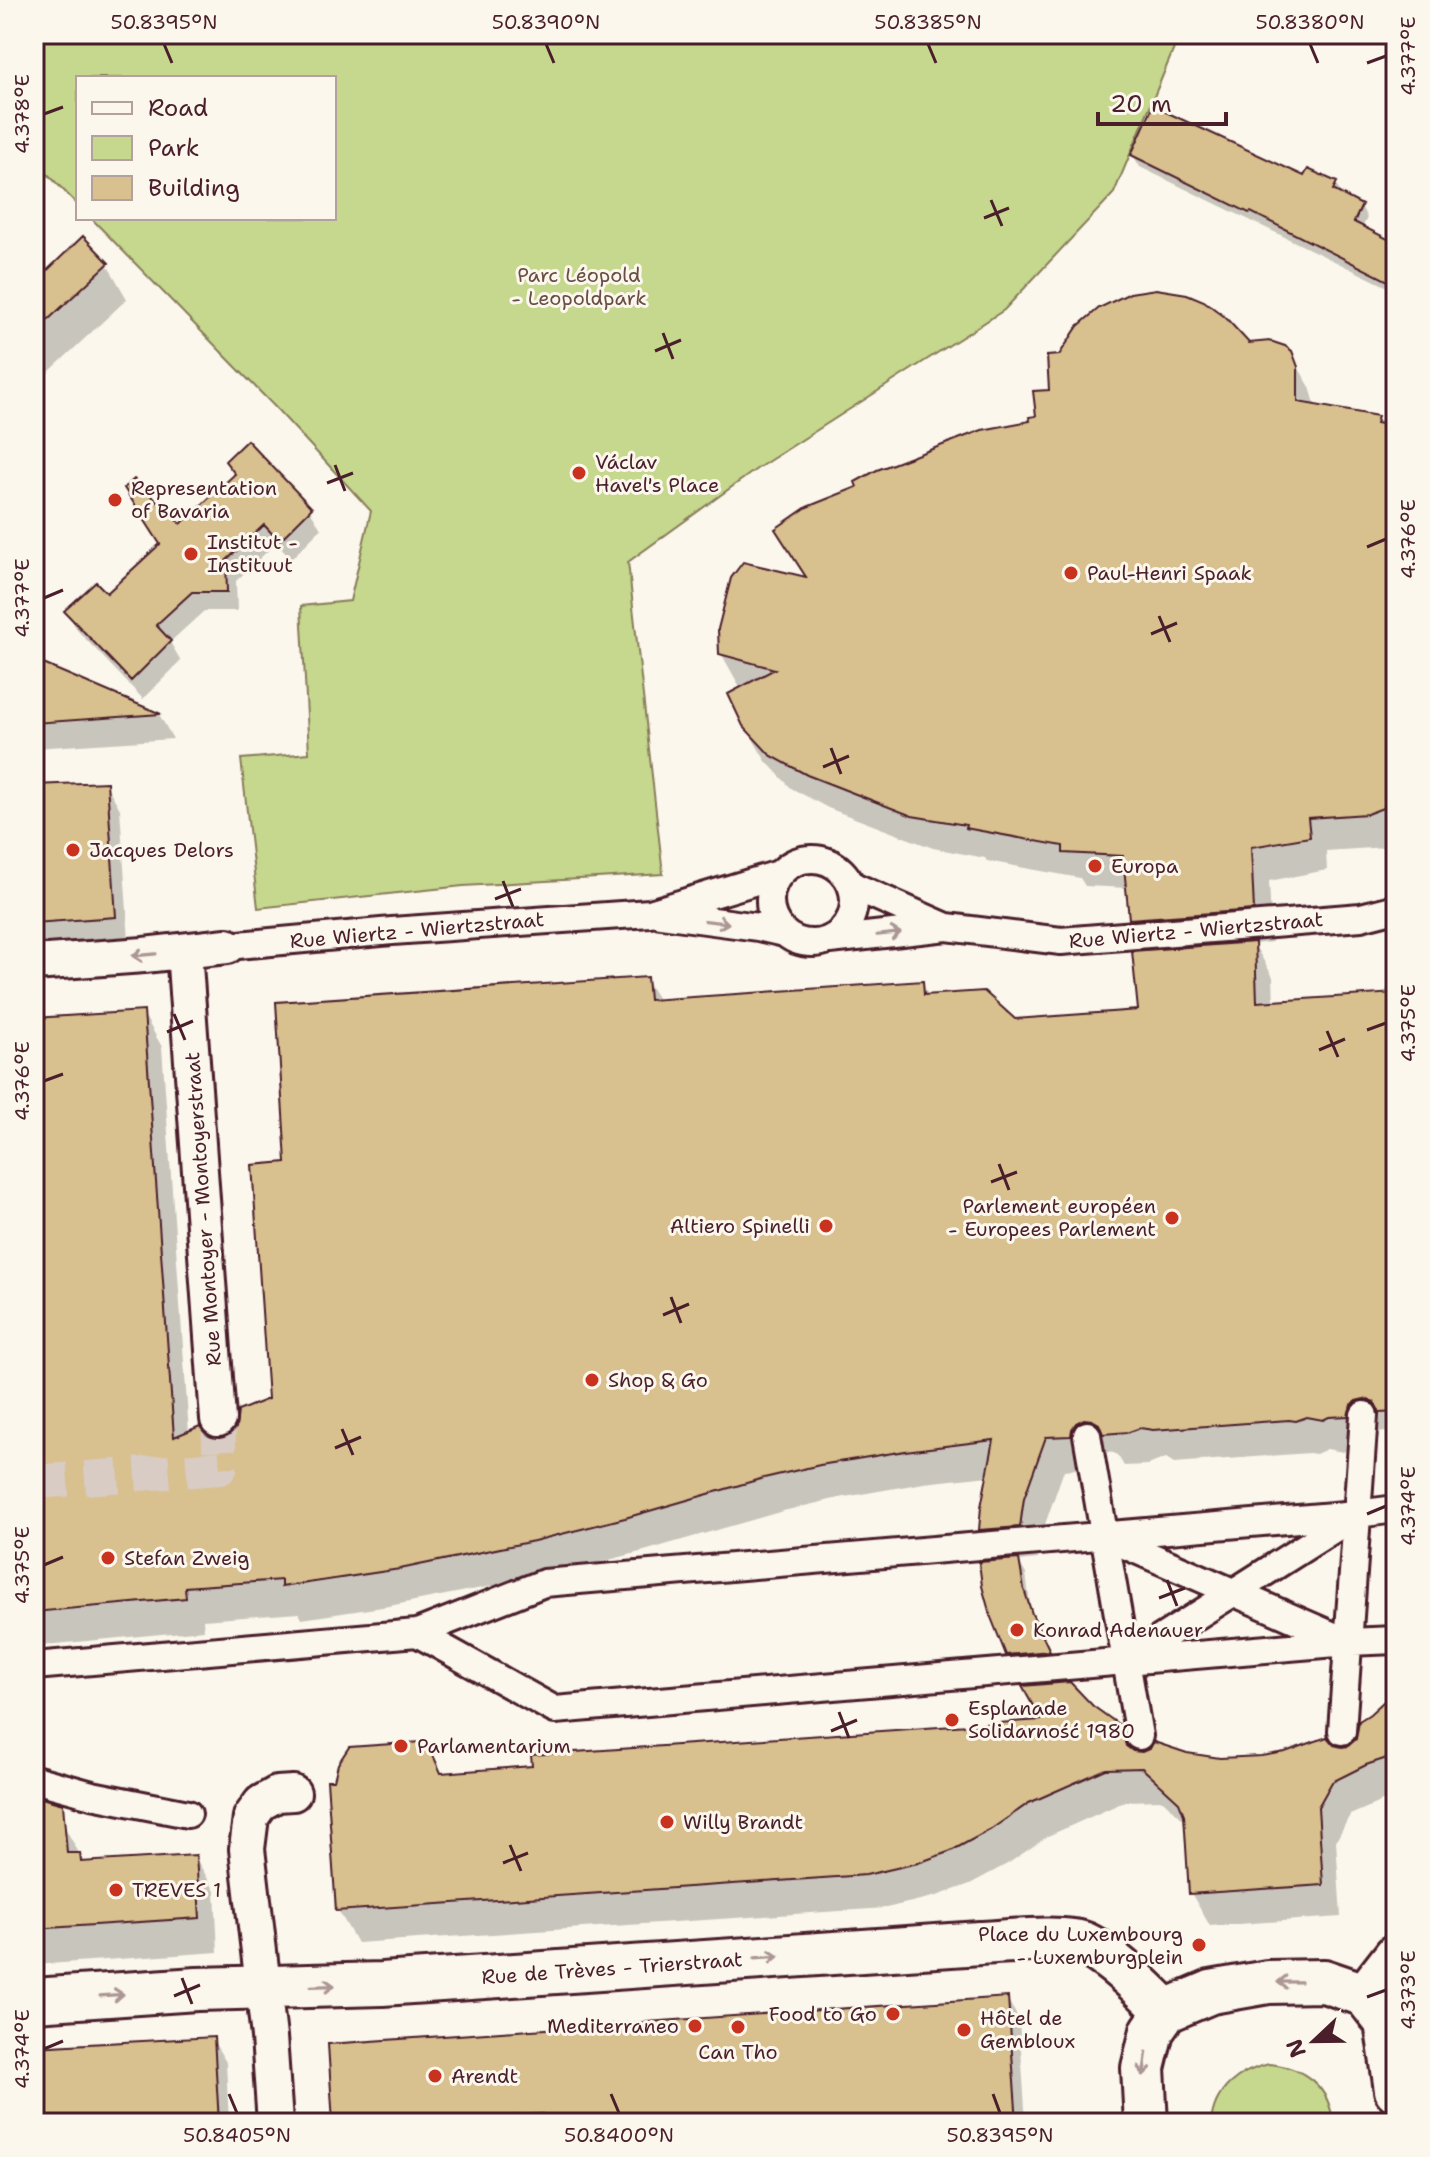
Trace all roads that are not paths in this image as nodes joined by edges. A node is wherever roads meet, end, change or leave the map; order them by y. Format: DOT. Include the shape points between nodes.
graph roads {
  1 [pos="779,874"];
  2 [pos="851,885"];
  3 [pos="1396,908"];
  4 [pos="650,913"];
  5 [pos="947,927"];
  6 [pos="784,933"];
  7 [pos="830,940"];
  8 [pos="227,946"];
  9 [pos="184,951"];
  10 [pos="34,963"];
  11 [pos="1364,1415"];
  12 [pos="218,1419"];
  13 [pos="1087,1435"];
  14 [pos="1396,1509"];
  15 [pos="1357,1514"];
  16 [pos="1105,1535"];
  17 [pos="1234,1592"];
  18 [pos="417,1633"];
  19 [pos="1396,1640"];
  20 [pos="1348,1642"];
  21 [pos="1126,1661"];
  22 [pos="34,1666"];
  23 [pos="1342,1731"];
  24 [pos="1139,1736"];
  25 [pos="34,1779"];
  26 [pos="293,1793"];
  27 [pos="188,1814"];
  28 [pos="1396,1955"];
  29 [pos="263,1988"];
  30 [pos="1365,1995"];
  31 [pos="34,2000"];
  32 [pos="1166,2011"];
  33 [pos="1396,2090"];
  34 [pos="275,2123"];
  35 [pos="1146,2123"];
  1 -- 2 [label="street, Rue Wiertz - Wiertzstraat" via="811,858 835,865"];
  1 -- 4 [label="street, Rue Wiertz - Wiertzstraat"];
  1 -- 6 [label="street" via="769,899"];
  2 -- 5 [label="street, Rue Wiertz - Wiertzstraat"];
  2 -- 7 [label="street" via="851,916"];
  3 -- 5 [label="street, Rue Wiertz - Wiertzstraat" via="1361,917 1061,941"];
  4 -- 6 [label="street, Rue Wiertz - Wiertzstraat, one-way"];
  4 -- 8 [label="street, Rue Wiertz - Wiertzstraat"];
  7 -- 5 [label="street, Rue Wiertz - Wiertzstraat, one-way"];
  6 -- 7 [label="street, Rue Wiertz - Wiertzstraat" via="798,942"];
  8 -- 9 [label="street, Rue Wiertz - Wiertzstraat"];
  9 -- 10 [label="street, Rue Wiertz - Wiertzstraat, one-way"];
  9 -- 12 [label="street, Rue Montoyer - Montoyerstraat"];
  11 -- 15 [label="street"];
  13 -- 16 [label="street"];
  14 -- 15 [label="street"];
  15 -- 16 [label="street"];
  15 -- 17 [label="street"];
  15 -- 20 [label="street"];
  16 -- 17 [label="street"];
  16 -- 18 [label="street" via="544,1583"];
  16 -- 21 [label="street"];
  17 -- 20 [label="street"];
  17 -- 21 [label="street"];
  18 -- 21 [label="street" via="555,1710"];
  18 -- 22 [label="street"];
  19 -- 20 [label="street"];
  20 -- 21 [label="street"];
  20 -- 23 [label="street"];
  21 -- 24 [label="street"];
  25 -- 27 [label="street"];
  26 -- 29 [label="street" via="261,1803 251,1817 247,1849"];
  28 -- 30 [label="street"];
  31 -- 29 [label="street, Rue de Trèves - Trierstraat, one-way"];
  29 -- 32 [label="street, Rue de Trèves - Trierstraat, one-way" via="1054,1940 1083,1943"];
  29 -- 34 [label="street"];
  30 -- 32 [label="street, one-way" via="1324,1981 1268,1982 1211,1992"];
  30 -- 33 [label="street" via="1386,2022"];
  32 -- 35 [label="street, one-way" via="1152,2031 1143,2068"];
}
